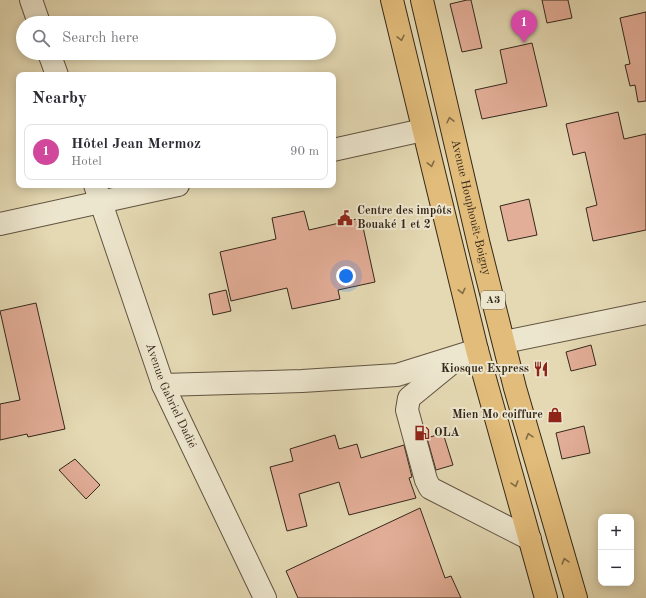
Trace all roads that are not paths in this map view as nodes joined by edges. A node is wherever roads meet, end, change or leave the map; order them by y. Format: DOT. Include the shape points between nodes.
graph roads {
  1 [pos="31,0"];
  2 [pos="392,0"];
  3 [pos="422,0"];
  4 [pos="37,16"];
  5 [pos="52,60"];
  6 [pos="56,72"];
  7 [pos="423,130"];
  8 [pos="336,149"];
  9 [pos="151,188"];
  10 [pos="98,194"];
  11 [pos="0,224"];
  12 [pos="646,314"];
  13 [pos="504,342"];
  14 [pos="469,352"];
  15 [pos="163,386"];
  16 [pos="530,539"];
  17 [pos="265,598"];
  18 [pos="546,598"];
  19 [pos="576,598"];
  1 -- 4 [label="street"];
  2 -- 7 [label="highway, A3, one-way"];
  13 -- 3 [label="highway, Avenue Houphouët-Boigny / A3, one-way"];
  5 -- 6 [label="street"];
  7 -- 8 [label="street"];
  7 -- 14 [label="highway, A3, one-way"];
  9 -- 10 [label="street"];
  10 -- 11 [label="street"];
  10 -- 15 [label="street, Avenue Gabriel Dadié"];
  12 -- 13 [label="street"];
  19 -- 13 [label="highway, Avenue Houphouët-Boigny / A3, one-way"];
  14 -- 15 [label="street" via="397,375"];
  14 -- 16 [label="highway, A3, one-way"];
  14 -- 16 [label="street" via="409,398 407,410 426,480 430,488"];
  15 -- 17 [label="street, Avenue Gabriel Dadié"];
  16 -- 18 [label="highway, A3"];
}
